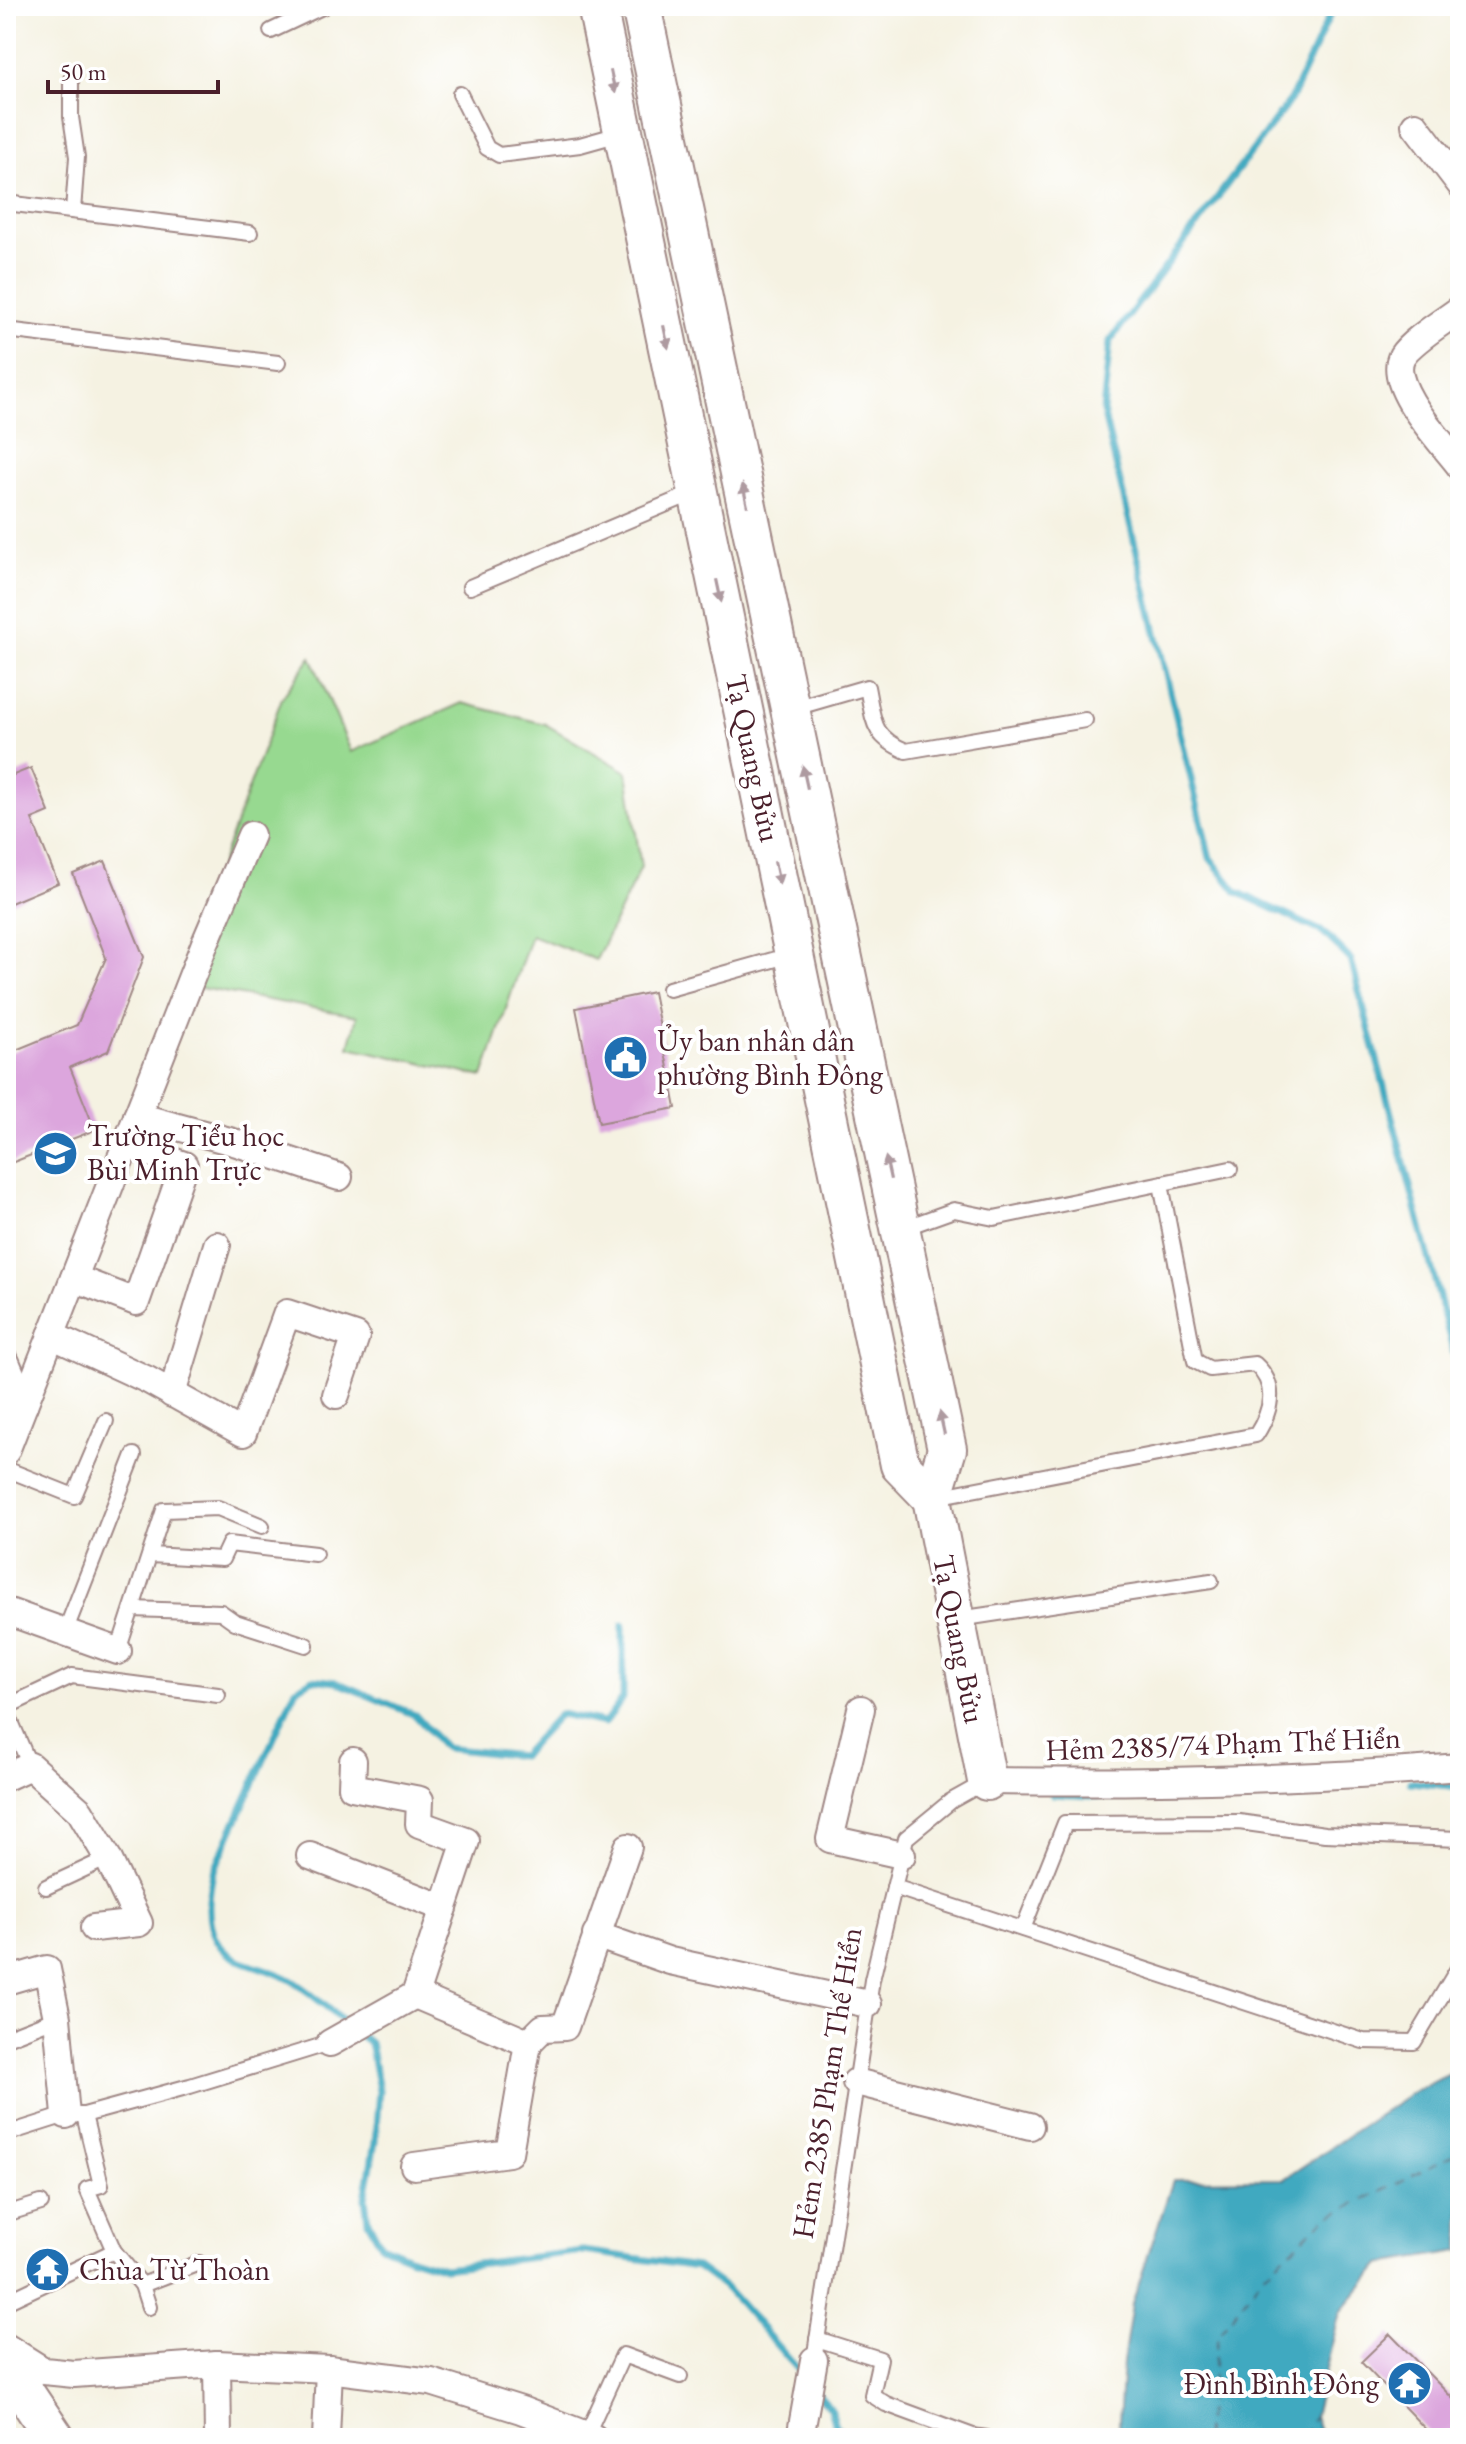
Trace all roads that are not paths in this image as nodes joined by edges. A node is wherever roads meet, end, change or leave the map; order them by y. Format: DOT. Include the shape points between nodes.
graph roads {
  1 [pos="324,6"];
  2 [pos="597,6"];
  3 [pos="641,6"];
  4 [pos="271,31"];
  5 [pos="71,79"];
  6 [pos="460,94"];
  7 [pos="1415,125"];
  8 [pos="623,132"];
  9 [pos="1460,184"];
  10 [pos="681,196"];
  11 [pos="6,203"];
  12 [pos="639,210"];
  13 [pos="73,211"];
  14 [pos="250,233"];
  15 [pos="1460,309"];
  16 [pos="6,330"];
  17 [pos="278,363"];
  18 [pos="1460,466"];
  19 [pos="698,491"];
  20 [pos="470,587"];
  21 [pos="790,709"];
  22 [pos="1085,720"];
  23 [pos="251,835"];
  24 [pos="840,943"];
  25 [pos="794,954"];
  26 [pos="669,989"];
  27 [pos="137,1116"];
  28 [pos="126,1145"];
  29 [pos="1230,1169"];
  30 [pos="339,1177"];
  31 [pos="1161,1184"];
  32 [pos="901,1229"];
  33 [pos="217,1245"];
  34 [pos="74,1278"];
  35 [pos="51,1335"];
  36 [pos="6,1362"];
  37 [pos="172,1394"];
  38 [pos="336,1395"];
  39 [pos="24,1405"];
  40 [pos="106,1421"];
  41 [pos="6,1451"];
  42 [pos="134,1455"];
  43 [pos="6,1469"];
  44 [pos="932,1498"];
  45 [pos="262,1526"];
  46 [pos="315,1554"];
  47 [pos="150,1555"];
  48 [pos="1211,1581"];
  49 [pos="132,1609"];
  50 [pos="6,1611"];
  51 [pos="954,1620"];
  52 [pos="65,1632"];
  53 [pos="306,1645"];
  54 [pos="118,1651"];
  55 [pos="218,1695"];
  56 [pos="6,1709"];
  57 [pos="861,1709"];
  58 [pos="353,1761"];
  59 [pos="30,1766"];
  60 [pos="1460,1767"];
  61 [pos="6,1777"];
  62 [pos="987,1781"];
  63 [pos="1460,1839"];
  64 [pos="628,1847"];
  65 [pos="902,1855"];
  66 [pos="310,1856"];
  67 [pos="108,1858"];
  68 [pos="46,1887"];
  69 [pos="894,1887"];
  70 [pos="444,1908"];
  71 [pos="94,1928"];
  72 [pos="1023,1929"];
  73 [pos="596,1935"];
  74 [pos="1460,1965"];
  75 [pos="6,1981"];
  76 [pos="415,1995"];
  77 [pos="868,2004"];
  78 [pos="57,2018"];
  79 [pos="6,2038"];
  80 [pos="330,2043"];
  81 [pos="528,2043"];
  82 [pos="856,2082"];
  83 [pos="75,2115"];
  84 [pos="1030,2126"];
  85 [pos="6,2134"];
  86 [pos="414,2166"];
  87 [pos="41,2203"];
  88 [pos="6,2214"];
  89 [pos="114,2251"];
  90 [pos="199,2263"];
  91 [pos="142,2285"];
  92 [pos="6,2302"];
  93 [pos="149,2307"];
  94 [pos="6,2347"];
  95 [pos="816,2350"];
  96 [pos="217,2364"];
  97 [pos="6,2365"];
  98 [pos="329,2369"];
  99 [pos="680,2376"];
  100 [pos="590,2437"];
  101 [pos="55,2438"];
  102 [pos="218,2438"];
  103 [pos="326,2438"];
  104 [pos="800,2438"];
  105 [pos="987,2438"];
  1 -- 4 [label="lane"];
  2 -- 8 [label="street, Tạ Quang Bửu, one-way"];
  3 -- 10 [label="street, Tạ Quang Bửu"];
  5 -- 13 [label="lane" via="77,157"];
  6 -- 8 [label="lane" via="487,148 499,155 580,145"];
  7 -- 9 [label="street"];
  8 -- 12 [label="street, Tạ Quang Bửu"];
  10 -- 12 [label="street"];
  21 -- 10 [label="street, Tạ Quang Bửu, one-way"];
  11 -- 13 [label="lane"];
  12 -- 19 [label="street, Tạ Quang Bửu, one-way"];
  13 -- 14 [label="lane"];
  15 -- 18 [label="street" via="1402,356 1398,377"];
  16 -- 17 [label="lane"];
  19 -- 20 [label="lane"];
  19 -- 25 [label="street, Tạ Quang Bửu, one-way"];
  21 -- 22 [label="lane" via="867,687 882,738 906,751"];
  24 -- 21 [label="street, Tạ Quang Bửu, one-way"];
  23 -- 27 [label="street"];
  24 -- 25 [label="street"];
  32 -- 24 [label="street, Tạ Quang Bửu, one-way"];
  25 -- 26 [label="lane"];
  25 -- 44 [label="street, Tạ Quang Bửu" via="900,1465"];
  27 -- 28 [label="street"];
  27 -- 30 [label="street"];
  28 -- 34 [label="street"];
  28 -- 34 [label="street" via="184,1165 136,1302"];
  29 -- 31 [label="lane"];
  31 -- 32 [label="lane" via="994,1218 954,1210"];
  31 -- 44 [label="lane" via="1195,1361 1210,1369 1255,1364 1267,1375 1266,1419 1256,1435"];
  44 -- 32 [label="street, Tạ Quang Bửu, one-way" via="947,1449"];
  33 -- 37 [label="street"];
  34 -- 35 [label="street"];
  35 -- 37 [label="street"];
  35 -- 39 [label="street"];
  36 -- 39 [label="street"];
  37 -- 38 [label="street" via="243,1433 287,1313 356,1336"];
  39 -- 41 [label="street"];
  40 -- 43 [label="lane" via="74,1496"];
  42 -- 52 [label="lane"];
  44 -- 51 [label="street, Tạ Quang Bửu"];
  45 -- 47 [label="lane" via="218,1508 164,1510"];
  46 -- 47 [label="lane" via="229,1544 222,1559"];
  47 -- 49 [label="lane"];
  48 -- 51 [label="lane"];
  49 -- 53 [label="lane" via="221,1612 235,1622"];
  49 -- 54 [label="lane"];
  50 -- 52 [label="street"];
  51 -- 62 [label="street, Tạ Quang Bửu"];
  52 -- 54 [label="street"];
  55 -- 56 [label="lane" via="72,1676"];
  56 -- 59 [label="lane"];
  57 -- 65 [label="street" via="830,1839"];
  58 -- 70 [label="street" via="352,1787 420,1800 419,1824 466,1841"];
  59 -- 61 [label="street"];
  59 -- 67 [label="street" via="80,1811"];
  60 -- 62 [label="street, Hẻm 2385/74 Phạm Thế Hiển" via="1169,1783"];
  62 -- 65 [label="lane, Hẻm 2385 Phạm Thế Hiển" via="951,1801 906,1838"];
  63 -- 72 [label="lane" via="1325,1834 1239,1822 1065,1823"];
  64 -- 73 [label="street"];
  65 -- 69 [label="lane, Hẻm 2385 Phạm Thế Hiển"];
  66 -- 70 [label="street"];
  67 -- 68 [label="lane"];
  67 -- 71 [label="street" via="139,1923"];
  69 -- 72 [label="lane"];
  69 -- 77 [label="lane, Hẻm 2385 Phạm Thế Hiển"];
  70 -- 76 [label="street"];
  72 -- 74 [label="lane" via="1363,2041 1414,2042"];
  73 -- 77 [label="street" via="670,1961"];
  73 -- 81 [label="street" via="565,2027 543,2028"];
  75 -- 78 [label="street" via="47,1969"];
  76 -- 80 [label="street"];
  76 -- 81 [label="street"];
  77 -- 82 [label="lane, Hẻm 2385 Phạm Thế Hiển"];
  78 -- 79 [label="lane"];
  78 -- 83 [label="street"];
  80 -- 83 [label="lane"];
  81 -- 86 [label="street" via="509,2153"];
  82 -- 84 [label="street"];
  82 -- 95 [label="lane, Hẻm 2385 Phạm Thế Hiển"];
  83 -- 85 [label="lane"];
  83 -- 89 [label="lane" via="101,2185 87,2189"];
  87 -- 88 [label="lane"];
  89 -- 91 [label="lane"];
  89 -- 92 [label="lane"];
  90 -- 91 [label="lane"];
  91 -- 93 [label="lane"];
  94 -- 96 [label="street" via="44,2371 74,2374"];
  95 -- 104 [label="street, Hẻm 2385 Phạm Thế Hiển"];
  95 -- 105 [label="lane" via="880,2359 872,2395"];
  96 -- 98 [label="street"];
  96 -- 102 [label="street"];
  97 -- 101 [label="street"];
  98 -- 100 [label="street" via="431,2382"];
  98 -- 103 [label="street"];
  99 -- 100 [label="lane" via="623,2355"];
}
